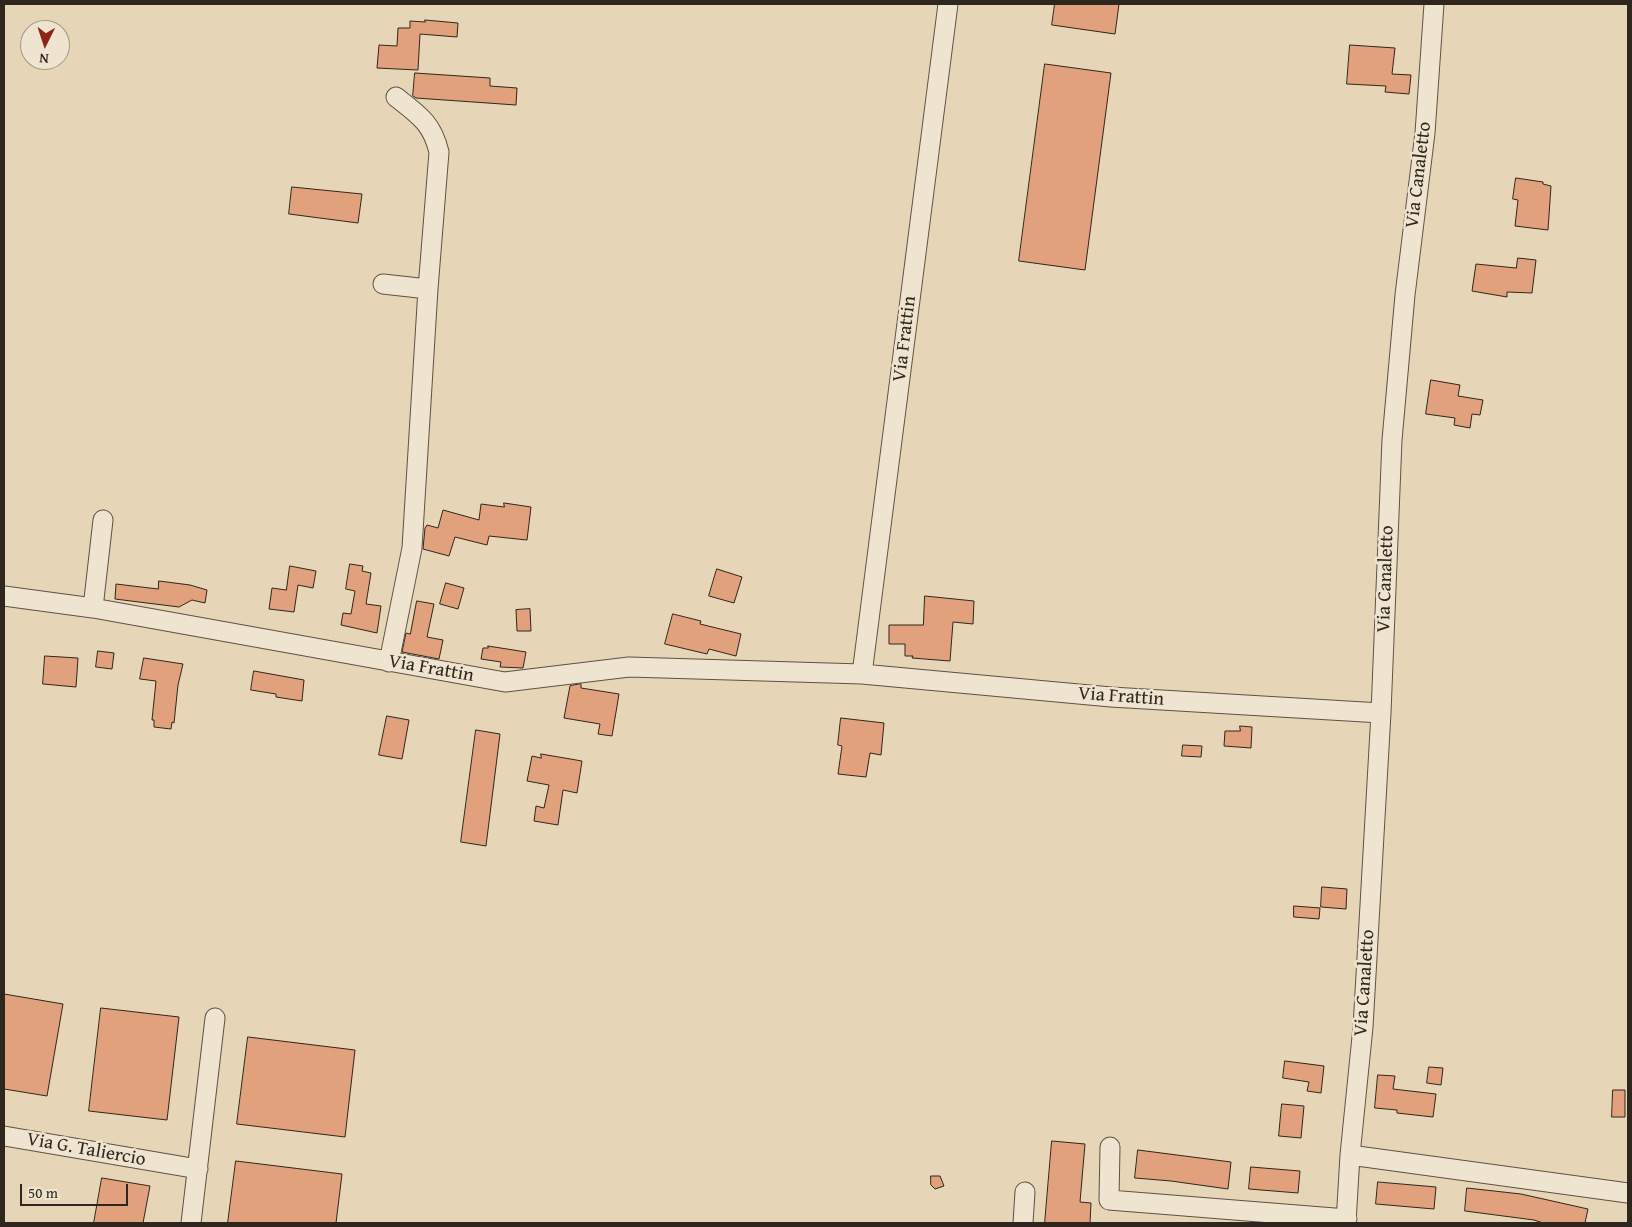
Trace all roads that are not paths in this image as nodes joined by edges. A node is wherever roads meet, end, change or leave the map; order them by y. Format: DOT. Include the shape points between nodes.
graph roads {
  1 [pos="948,4"];
  2 [pos="1434,4"];
  3 [pos="396,97"];
  4 [pos="384,284"];
  5 [pos="428,289"];
  6 [pos="104,520"];
  7 [pos="4,596"];
  8 [pos="93,608"];
  9 [pos="389,662"];
  10 [pos="862,674"];
  11 [pos="1381,713"];
  12 [pos="215,1018"];
  13 [pos="4,1136"];
  14 [pos="1110,1147"];
  15 [pos="1350,1155"];
  16 [pos="198,1169"];
  17 [pos="1025,1192"];
  18 [pos="1628,1193"];
  19 [pos="1347,1221"];
  20 [pos="191,1223"];
  21 [pos="1023,1223"];
  1 -- 10 [label="street, Via Frattin"];
  2 -- 11 [label="street, Via Canaletto" via="1425,134 1405,296 1392,440"];
  3 -- 5 [label="street" via="424,119 435,135 439,152"];
  4 -- 5 [label="street"];
  5 -- 9 [label="street" via="412,548"];
  6 -- 8 [label="street"];
  7 -- 8 [label="street, Via Frattin"];
  8 -- 9 [label="street, Via Frattin"];
  9 -- 10 [label="street, Via Frattin" via="505,682 629,667"];
  10 -- 11 [label="street, Via Frattin" via="1111,696"];
  11 -- 15 [label="street, Via Canaletto" via="1363,1027"];
  12 -- 16 [label="street"];
  13 -- 16 [label="street, Via G. Taliercio"];
  14 -- 19 [label="street" via="1109,1200"];
  15 -- 18 [label="street"];
  15 -- 19 [label="street, Via Canaletto"];
  16 -- 20 [label="street"];
  17 -- 21 [label="street"];
}
